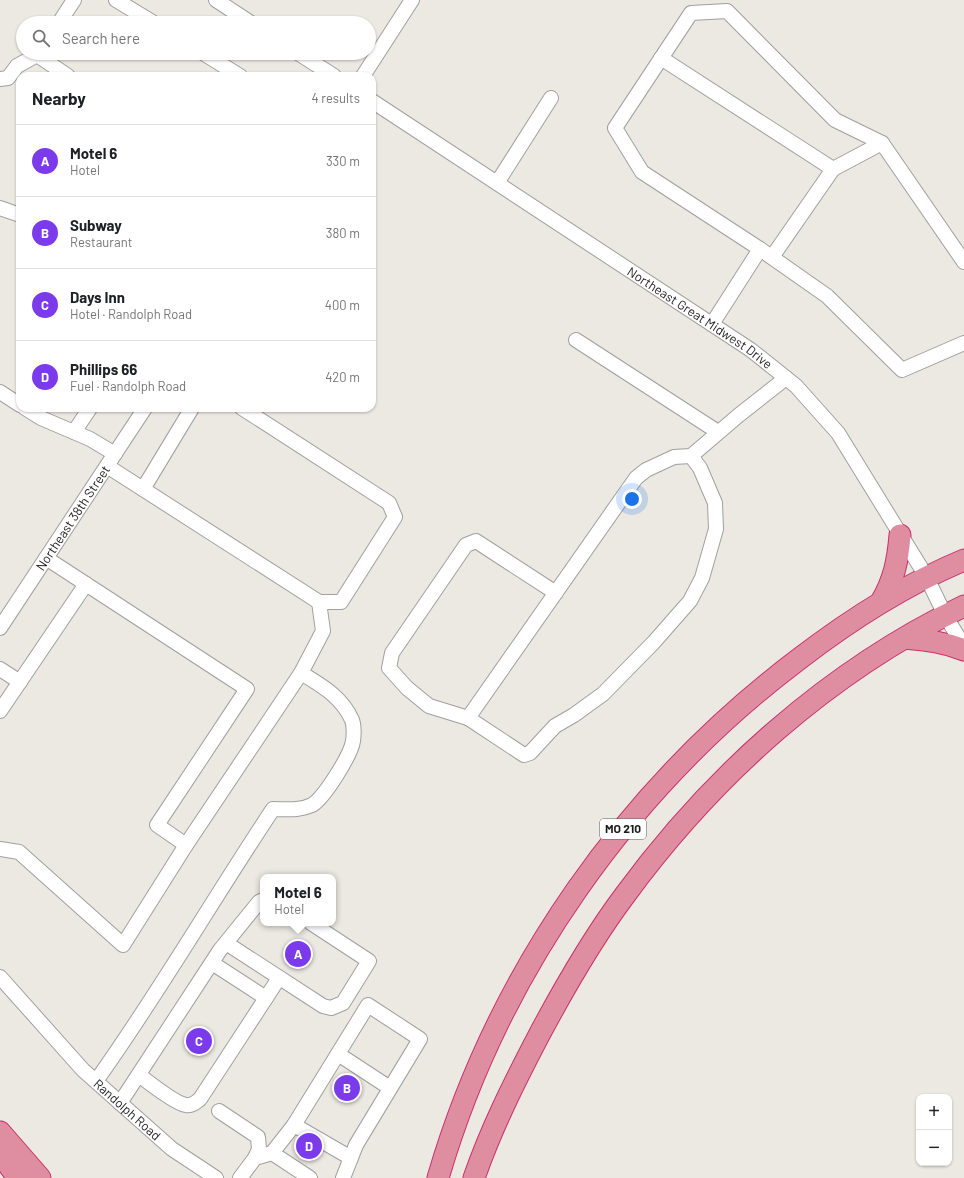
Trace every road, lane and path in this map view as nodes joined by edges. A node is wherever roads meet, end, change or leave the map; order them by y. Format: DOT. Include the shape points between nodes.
graph roads {
  1 [pos="74,0"];
  2 [pos="116,0"];
  3 [pos="216,0"];
  4 [pos="412,0"];
  5 [pos="64,16"];
  6 [pos="142,16"];
  7 [pos="240,16"];
  8 [pos="376,56"];
  9 [pos="661,58"];
  10 [pos="27,60"];
  11 [pos="45,60"];
  12 [pos="214,60"];
  13 [pos="309,60"];
  14 [pos="373,60"];
  15 [pos="62,72"];
  16 [pos="234,72"];
  17 [pos="328,72"];
  18 [pos="366,72"];
  19 [pos="0,79"];
  20 [pos="551,98"];
  21 [pos="376,104"];
  22 [pos="882,142"];
  23 [pos="832,169"];
  24 [pos="497,183"];
  25 [pos="0,208"];
  26 [pos="16,214"];
  27 [pos="760,249"];
  28 [pos="772,257"];
  29 [pos="964,262"];
  30 [pos="712,324"];
  31 [pos="576,340"];
  32 [pos="964,343"];
  33 [pos="786,378"];
  34 [pos="0,392"];
  35 [pos="16,402"];
  36 [pos="31,412"];
  37 [pos="87,412"];
  38 [pos="142,412"];
  39 [pos="190,412"];
  40 [pos="248,412"];
  41 [pos="74,432"];
  42 [pos="718,432"];
  43 [pos="115,454"];
  44 [pos="691,456"];
  45 [pos="107,466"];
  46 [pos="143,489"];
  47 [pos="900,535"];
  48 [pos="46,558"];
  49 [pos="964,560"];
  50 [pos="926,576"];
  51 [pos="86,584"];
  52 [pos="556,593"];
  53 [pos="319,602"];
  54 [pos="881,602"];
  55 [pos="964,606"];
  56 [pos="945,615"];
  57 [pos="0,628"];
  58 [pos="905,638"];
  59 [pos="964,647"];
  60 [pos="964,650"];
  61 [pos="0,669"];
  62 [pos="301,673"];
  63 [pos="20,682"];
  64 [pos="0,711"];
  65 [pos="468,718"];
  66 [pos="186,845"];
  67 [pos="0,849"];
  68 [pos="260,902"];
  69 [pos="316,926"];
  70 [pos="226,943"];
  71 [pos="212,963"];
  72 [pos="0,977"];
  73 [pos="279,978"];
  74 [pos="266,998"];
  75 [pos="338,1054"];
  76 [pos="138,1075"];
  77 [pos="96,1081"];
  78 [pos="390,1088"];
  79 [pos="120,1103"];
  80 [pos="219,1111"];
  81 [pos="294,1125"];
  82 [pos="0,1132"];
  83 [pos="0,1153"];
  84 [pos="272,1153"];
  85 [pos="255,1158"];
  86 [pos="351,1158"];
  87 [pos="18,1178"];
  88 [pos="40,1178"];
  89 [pos="216,1178"];
  90 [pos="240,1178"];
  91 [pos="310,1178"];
  92 [pos="343,1178"];
  93 [pos="438,1178"];
  94 [pos="474,1178"];
  1 -- 5 [label="street"];
  2 -- 6 [label="street"];
  3 -- 7 [label="street"];
  4 -- 8 [label="street"];
  9 -- 22 [label="street" via="691,13 727,11 835,120"];
  9 -- 23 [label="street"];
  9 -- 27 [label="street" via="615,128 642,172"];
  10 -- 19 [label="street" via="17,66 8,78"];
  11 -- 15 [label="street"];
  12 -- 16 [label="street"];
  13 -- 17 [label="street"];
  14 -- 18 [label="street"];
  20 -- 24 [label="street"];
  21 -- 24 [label="street, Northeast Great Midwest Drive"];
  22 -- 23 [label="street"];
  22 -- 29 [label="street"];
  23 -- 28 [label="street"];
  24 -- 30 [label="street, Northeast Great Midwest Drive"];
  25 -- 26 [label="street"];
  27 -- 28 [label="street"];
  27 -- 30 [label="street"];
  28 -- 32 [label="street" via="827,296 902,370"];
  30 -- 33 [label="street, Northeast Great Midwest Drive"];
  31 -- 42 [label="street"];
  33 -- 42 [label="street"];
  33 -- 47 [label="street, Northeast Great Midwest Drive" via="821,412 838,433"];
  34 -- 35 [label="street"];
  36 -- 41 [label="street"];
  37 -- 41 [label="street"];
  38 -- 43 [label="street, Northeast 38th Street"];
  39 -- 46 [label="street"];
  40 -- 53 [label="street" via="389,503 395,517 341,602"];
  41 -- 43 [label="street"];
  42 -- 44 [label="street"];
  43 -- 45 [label="street, Northeast 38th Street"];
  44 -- 52 [label="street" via="667,460 636,478"];
  44 -- 65 [label="street" via="700,468 715,503 716,529 702,578 690,602 603,694 580,712 555,726 530,754 524,755"];
  45 -- 46 [label="street"];
  45 -- 48 [label="street, Northeast 38th Street"];
  46 -- 53 [label="street"];
  47 -- 50 [label="street, Northeast Great Midwest Drive"];
  47 -- 54 [label="highway" via="898,561 890,587"];
  48 -- 51 [label="street"];
  48 -- 57 [label="street, Northeast 38th Street"];
  49 -- 50 [label="highway, MO 210"];
  50 -- 54 [label="highway, MO 210"];
  50 -- 56 [label="street, Northeast Great Midwest Drive"];
  51 -- 63 [label="street"];
  51 -- 66 [label="street" via="247,689 157,825"];
  52 -- 65 [label="street"];
  52 -- 65 [label="street" via="476,541 466,545 392,653 389,668 407,688 429,706"];
  53 -- 62 [label="street" via="323,630"];
  54 -- 93 [label="highway, MO 210" via="824,639 726,719 653,793 600,858 553,926 504,1012 474,1075"];
  55 -- 56 [label="highway, MO 210"];
  56 -- 58 [label="highway, MO 210"];
  56 -- 59 [label="street, Northeast Great Midwest Drive"];
  58 -- 60 [label="highway" via="930,640"];
  58 -- 94 [label="highway, MO 210" via="818,697 769,737 705,799 650,863 620,902 567,983 517,1076"];
  61 -- 63 [label="street"];
  62 -- 66 [label="street"];
  62 -- 77 [label="street" via="331,692 345,708 352,722 353,742 348,757 314,804 302,809 273,809 129,1035"];
  63 -- 64 [label="street"];
  66 -- 67 [label="street" via="124,945 19,852"];
  68 -- 70 [label="street"];
  69 -- 73 [label="street" via="369,961 343,1003 331,1008 323,1006"];
  70 -- 71 [label="street"];
  70 -- 73 [label="street"];
  71 -- 74 [label="street"];
  71 -- 76 [label="street"];
  72 -- 77 [label="street, Randolph Road" via="83,1070"];
  73 -- 74 [label="street"];
  74 -- 76 [label="street" via="200,1099 194,1104 178,1102"];
  75 -- 78 [label="street"];
  75 -- 78 [label="street" via="368,1005 420,1038"];
  75 -- 81 [label="street"];
  76 -- 79 [label="street"];
  77 -- 79 [label="street, Randolph Road"];
  78 -- 86 [label="street"];
  79 -- 89 [label="street, Randolph Road" via="172,1149"];
  80 -- 85 [label="street" via="258,1137 259,1149"];
  81 -- 84 [label="street"];
  81 -- 86 [label="street"];
  82 -- 88 [label="highway"];
  83 -- 87 [label="highway"];
  84 -- 85 [label="street"];
  84 -- 91 [label="street"];
  85 -- 90 [label="street"];
  86 -- 92 [label="street"];
}
